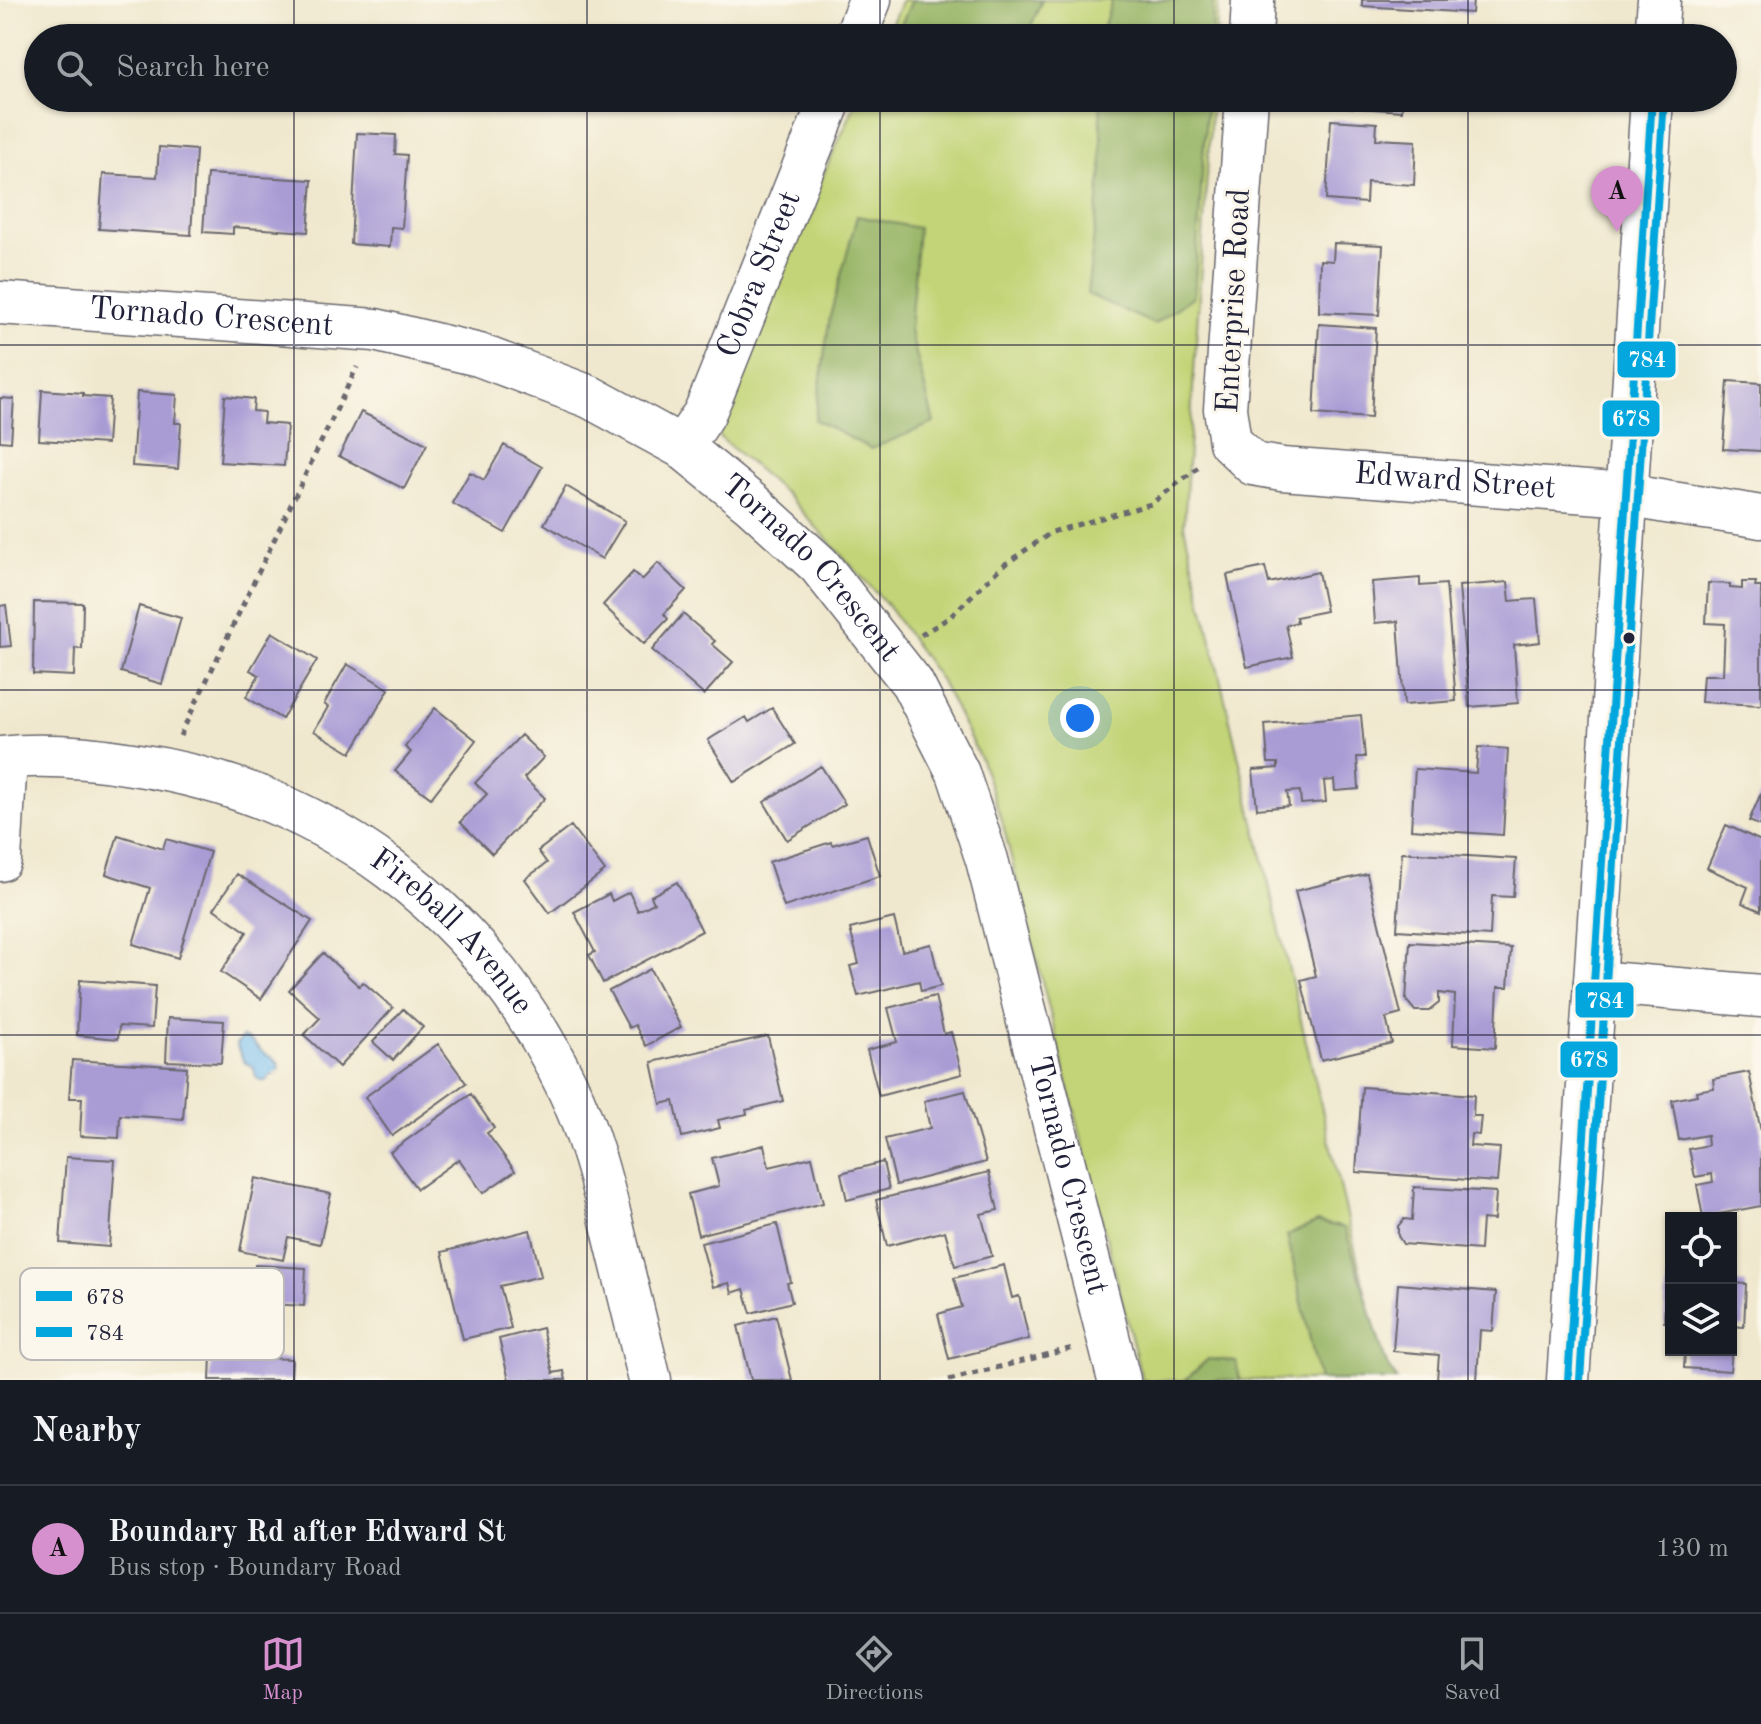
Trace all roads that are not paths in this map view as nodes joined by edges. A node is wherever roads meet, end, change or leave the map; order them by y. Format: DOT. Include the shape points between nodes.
graph roads {
  1 [pos="870,0"];
  2 [pos="1253,0"];
  3 [pos="1659,0"];
  4 [pos="861,24"];
  5 [pos="1252,24"];
  6 [pos="1657,24"];
  7 [pos="825,112"];
  8 [pos="1246,112"];
  9 [pos="1651,112"];
  10 [pos="0,303"];
  11 [pos="682,447"];
  12 [pos="1282,469"];
  13 [pos="1627,495"];
  14 [pos="1761,517"];
  15 [pos="3,758"];
  16 [pos="0,860"];
  17 [pos="1595,982"];
  18 [pos="1761,996"];
  19 [pos="650,1380"];
  20 [pos="1119,1380"];
  21 [pos="1568,1380"];
  1 -- 4 [label="street"];
  2 -- 5 [label="street"];
  3 -- 6 [label="street"];
  7 -- 11 [label="street, Cobra Street" via="713,393"];
  8 -- 12 [label="street, Enterprise Road" via="1225,409 1230,442 1253,464"];
  9 -- 13 [label="street"];
  10 -- 11 [label="street, Tornado Crescent" via="375,330 479,355 576,391"];
  11 -- 20 [label="street, Tornado Crescent" via="819,565 912,683 958,773 987,860"];
  12 -- 13 [label="street, Edward Street"];
  13 -- 14 [label="street, Edward Street"];
  13 -- 17 [label="street"];
  15 -- 16 [label="street"];
  15 -- 19 [label="street, Fireball Avenue" via="83,758 199,776 315,822 412,885 501,978 566,1084 601,1178"];
  17 -- 18 [label="street"];
  17 -- 21 [label="street"];
}
